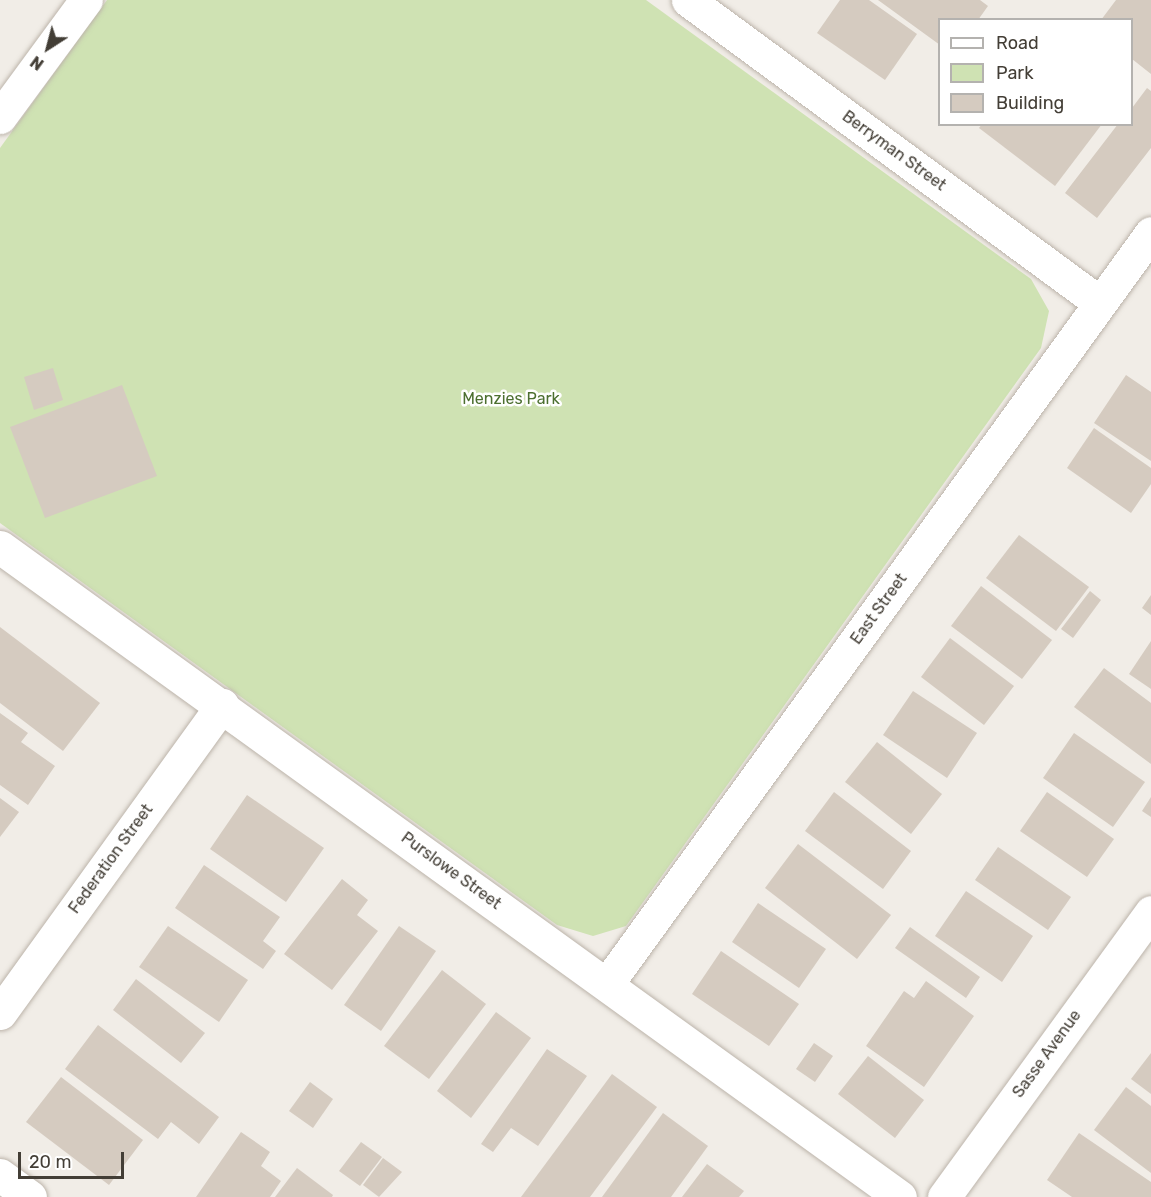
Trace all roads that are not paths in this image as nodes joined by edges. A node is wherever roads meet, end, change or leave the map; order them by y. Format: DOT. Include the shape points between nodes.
graph roads {
  1 [pos="86,0"];
  2 [pos="707,5"];
  3 [pos="0,117"];
  4 [pos="1151,233"];
  5 [pos="1101,303"];
  6 [pos="0,547"];
  7 [pos="222,705"];
  8 [pos="1151,912"];
  9 [pos="607,984"];
  10 [pos="0,1013"];
  11 [pos="0,1175"];
  12 [pos="30,1197"];
  13 [pos="900,1197"];
  14 [pos="944,1197"];
  1 -- 3 [label="street"];
  2 -- 5 [label="street, Berryman Street"];
  4 -- 5 [label="street, East Street"];
  5 -- 9 [label="street, East Street"];
  6 -- 7 [label="street, Purslowe Street"];
  7 -- 9 [label="street, Purslowe Street"];
  7 -- 10 [label="street, Federation Street"];
  8 -- 14 [label="street, Sasse Avenue"];
  9 -- 13 [label="street, Purslowe Street"];
  11 -- 12 [label="street"];
}
